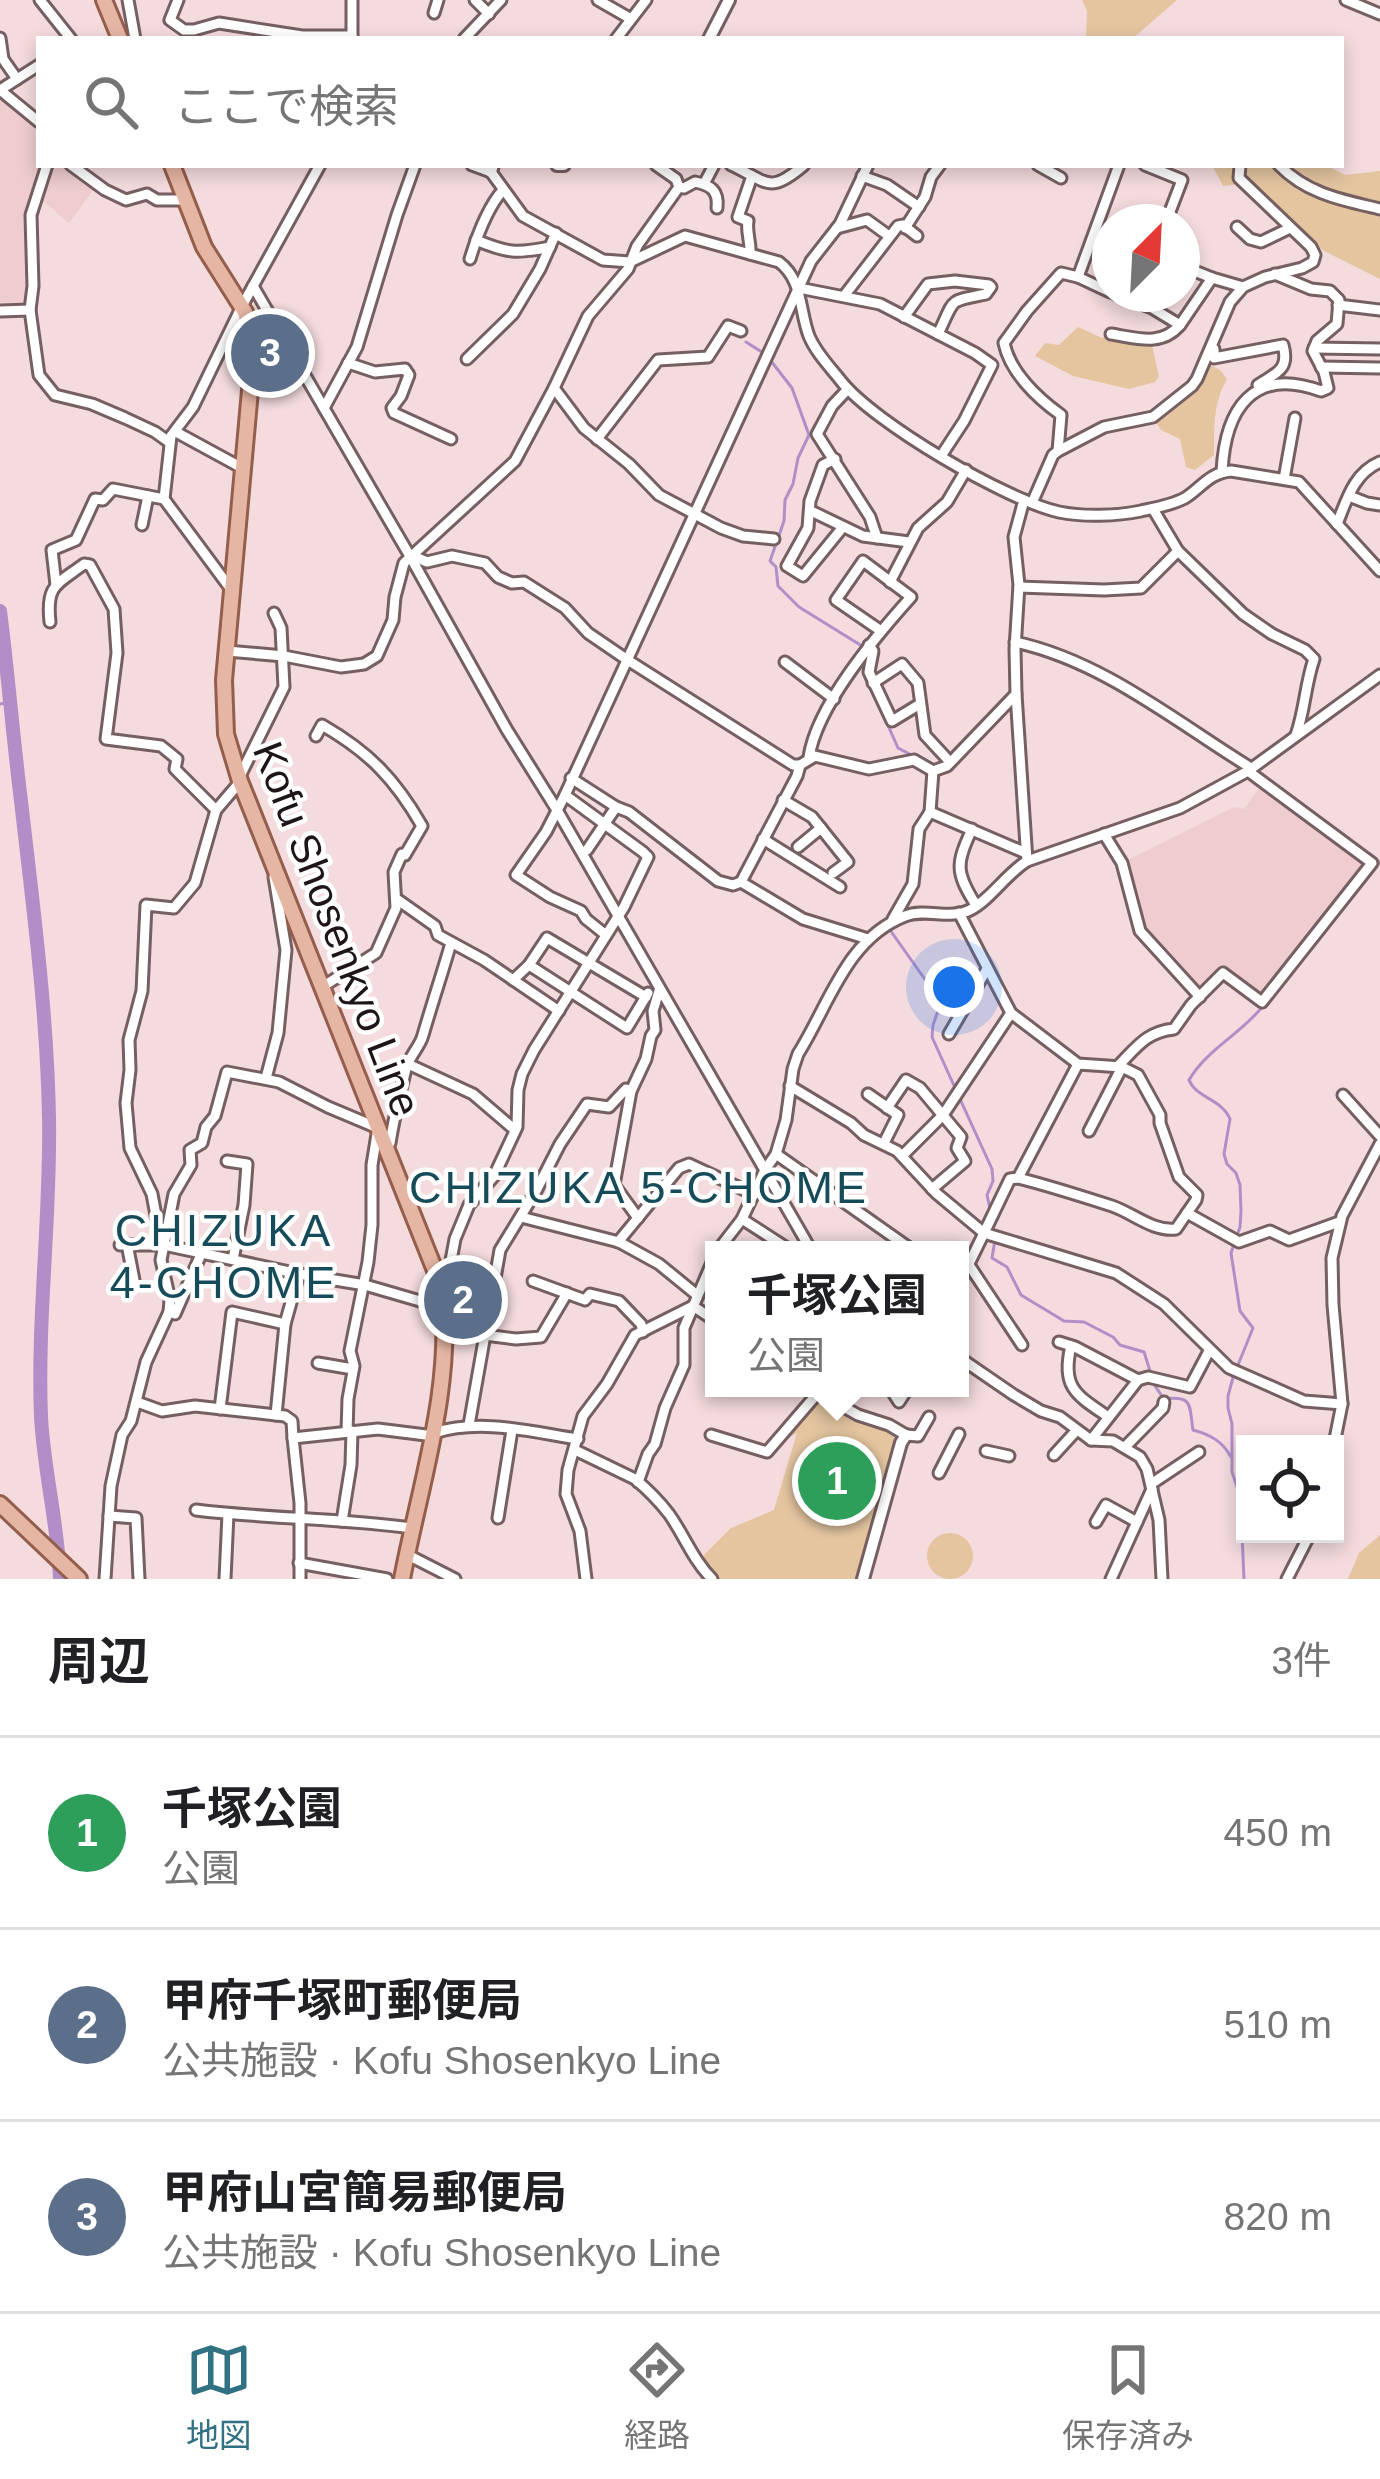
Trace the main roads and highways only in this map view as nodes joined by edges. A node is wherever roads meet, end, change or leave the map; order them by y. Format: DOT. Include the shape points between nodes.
graph roads {
  1 [pos="104,0"];
  2 [pos="119,36"];
  3 [pos="173,168"];
  4 [pos="0,1504"];
  5 [pos="79,1579"];
  6 [pos="402,1579"];
  1 -- 2 [label="main road"];
  3 -- 6 [label="main road, Kofu Shosenkyo Line" via="254,346 226,734 442,1288 434,1434"];
  4 -- 5 [label="main road"];
}
